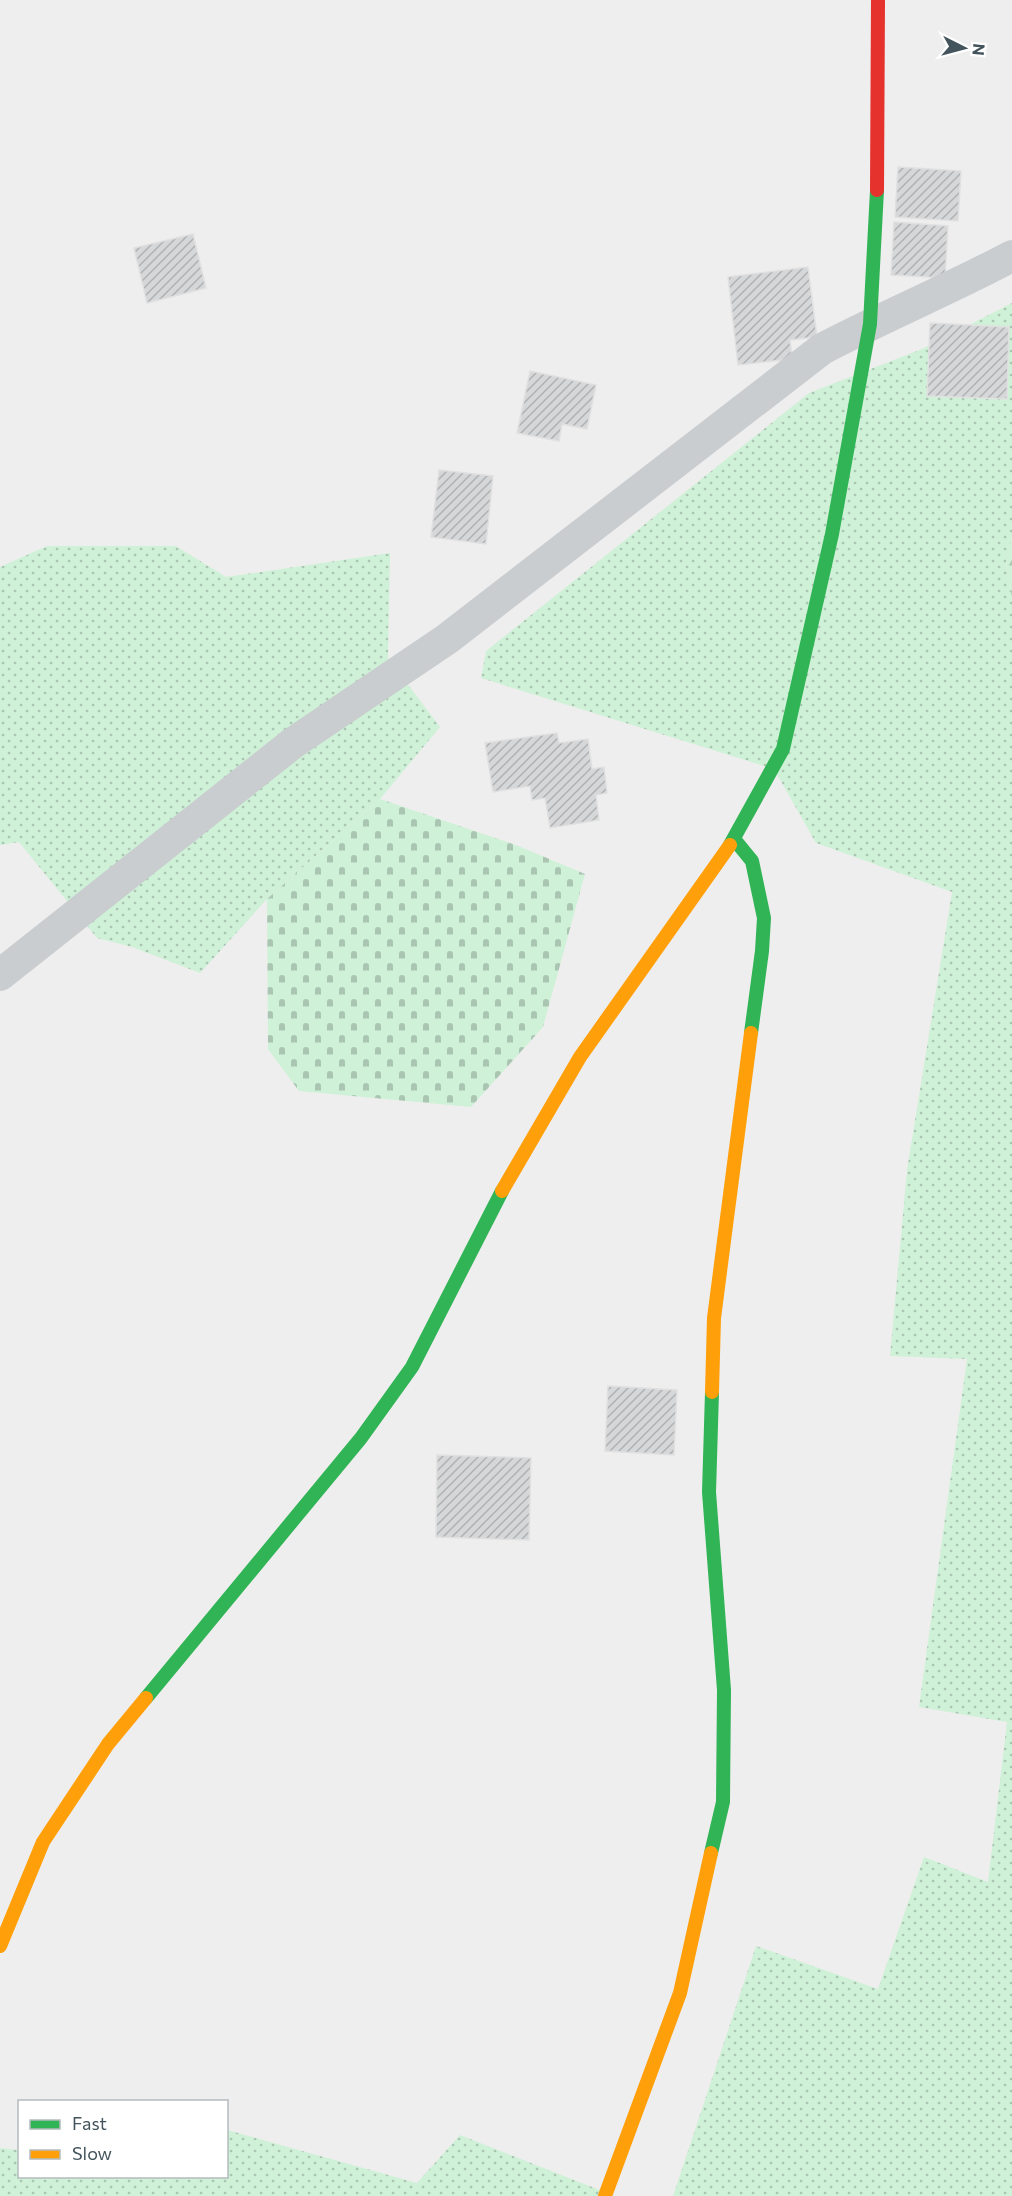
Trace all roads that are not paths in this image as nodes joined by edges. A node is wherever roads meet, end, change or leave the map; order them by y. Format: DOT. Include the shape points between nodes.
graph roads {
  1 [pos="878,0"];
  2 [pos="1012,256"];
  3 [pos="870,324"];
  4 [pos="734,838"];
  5 [pos="0,975"];
  6 [pos="0,1946"];
  7 [pos="605,2196"];
  1 -- 3 [label="street" via="877,207"];
  2 -- 3 [label="street"];
  3 -- 4 [label="street" via="832,534 783,749"];
  3 -- 5 [label="street" via="822,349 447,639 293,743"];
  4 -- 6 [label="street" via="580,1057 506,1184 412,1367 361,1438 108,1744 43,1842"];
  4 -- 7 [label="street" via="752,861 764,918 714,1318 709,1492 724,1690 723,1802 680,1993"];
}
